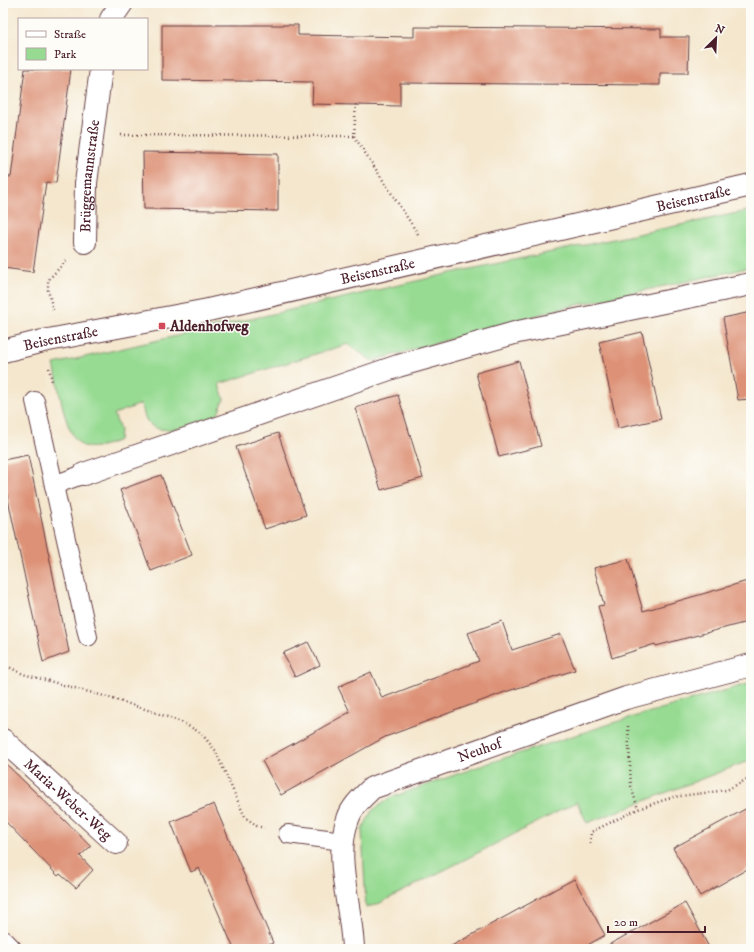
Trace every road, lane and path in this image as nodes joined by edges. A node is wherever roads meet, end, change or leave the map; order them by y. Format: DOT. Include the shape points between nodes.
graph roads {
  1 [pos="122,3"];
  2 [pos="112,18"];
  3 [pos="101,70"];
  4 [pos="356,102"];
  5 [pos="93,134"];
  6 [pos="354,136"];
  7 [pos="751,185"];
  8 [pos="415,228"];
  9 [pos="85,242"];
  10 [pos="751,284"];
  11 [pos="55,316"];
  12 [pos="3,351"];
  13 [pos="49,367"];
  14 [pos="52,382"];
  15 [pos="35,401"];
  16 [pos="84,474"];
  17 [pos="54,485"];
  18 [pos="88,636"];
  19 [pos="3,664"];
  20 [pos="751,665"];
  21 [pos="626,698"];
  22 [pos="3,740"];
  23 [pos="751,777"];
  24 [pos="638,809"];
  25 [pos="288,834"];
  26 [pos="343,841"];
  27 [pos="116,843"];
  28 [pos="590,843"];
  29 [pos="3,942"];
  30 [pos="10,949"];
  31 [pos="353,949"];
  1 -- 2 [label="street"];
  3 -- 5 [label="street, Brüggemannstraße"];
  4 -- 6 [label="path"];
  5 -- 6 [label="path"];
  5 -- 9 [label="street, Brüggemannstraße" via="86,183"];
  6 -- 8 [label="path"];
  7 -- 12 [label="street, Beisenstraße" via="208,310 43,340"];
  9 -- 11 [label="path, Brüggemannstraße" via="48,280"];
  10 -- 16 [label="street" via="518,332 398,366"];
  13 -- 14 [label="path"];
  15 -- 17 [label="lane"];
  16 -- 17 [label="lane"];
  17 -- 18 [label="lane"];
  19 -- 25 [label="path" via="23,674 151,711 182,722 201,733 216,750 245,817 257,826"];
  20 -- 21 [label="street, Neuhof"];
  21 -- 24 [label="path" via="631,786"];
  21 -- 26 [label="street, Neuhof" via="372,788 358,801 348,818"];
  22 -- 27 [label="street, Maria-Weber-Weg"];
  23 -- 24 [label="path" via="727,790 672,797"];
  24 -- 28 [label="path" via="591,832"];
  25 -- 26 [label="lane"];
  26 -- 31 [label="street, Neuhof"];
  29 -- 30 [label="street"];
}
